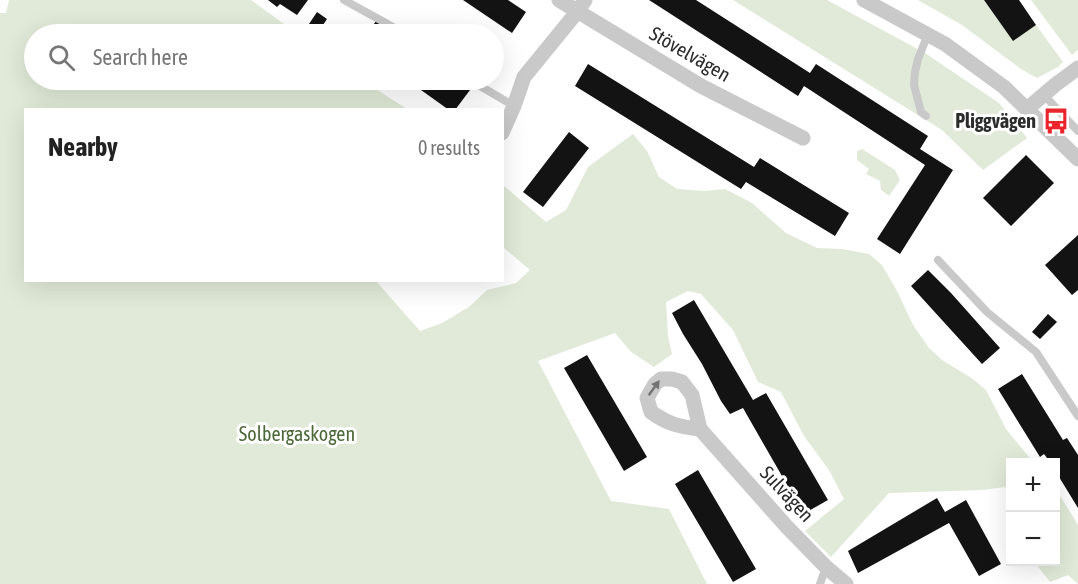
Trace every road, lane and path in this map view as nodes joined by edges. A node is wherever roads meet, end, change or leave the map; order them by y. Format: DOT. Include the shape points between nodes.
graph roads {
  1 [pos="344,0"];
  2 [pos="559,0"];
  3 [pos="864,0"];
  4 [pos="581,6"];
  5 [pos="388,24"];
  6 [pos="928,34"];
  7 [pos="1078,68"];
  8 [pos="487,90"];
  9 [pos="1043,94"];
  10 [pos="514,106"];
  11 [pos="1027,109"];
  12 [pos="926,116"];
  13 [pos="504,128"];
  14 [pos="1078,131"];
  15 [pos="803,138"];
  16 [pos="1078,159"];
  17 [pos="938,260"];
  18 [pos="1078,416"];
  19 [pos="700,429"];
  20 [pos="826,567"];
  21 [pos="820,584"];
  22 [pos="846,584"];
  1 -- 5 [label="lane"];
  2 -- 4 [label="street, Stövelvägen"];
  3 -- 6 [label="street"];
  4 -- 10 [label="street" via="524,77"];
  4 -- 15 [label="street, Stövelvägen" via="701,86"];
  6 -- 11 [label="street" via="1004,87"];
  6 -- 12 [label="lane" via="918,59 914,85 921,112"];
  7 -- 9 [label="street"];
  8 -- 10 [label="lane"];
  9 -- 11 [label="street"];
  9 -- 14 [label="lane"];
  10 -- 13 [label="street"];
  11 -- 16 [label="street"];
  17 -- 18 [label="lane" via="987,312 1036,352"];
  19 -- 20 [label="street, Sulvägen"];
  20 -- 21 [label="lane"];
  20 -- 22 [label="street, Sulvägen"];
}
